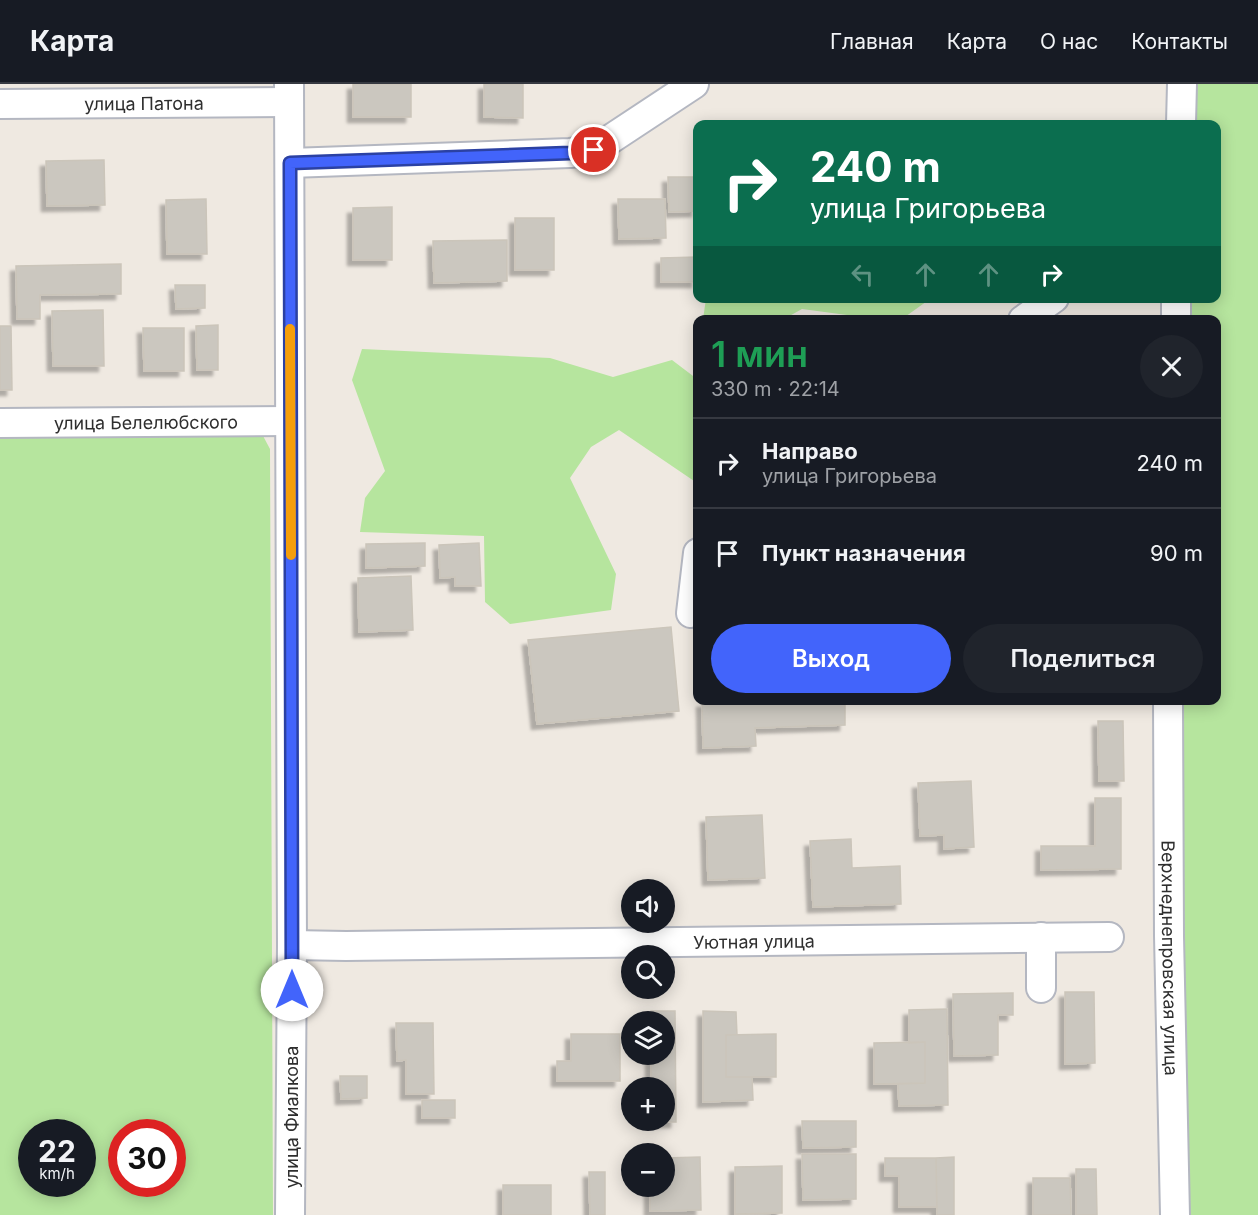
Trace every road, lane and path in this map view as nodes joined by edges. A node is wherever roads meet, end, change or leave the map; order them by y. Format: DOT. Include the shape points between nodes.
graph roads {
  1 [pos="694,84"];
  2 [pos="1182,84"];
  3 [pos="289,93"];
  4 [pos="0,104"];
  5 [pos="1181,120"];
  6 [pos="290,163"];
  7 [pos="1047,303"];
  8 [pos="1030,315"];
  9 [pos="290,421"];
  10 [pos="0,423"];
  11 [pos="693,596"];
  12 [pos="691,613"];
  13 [pos="1168,705"];
  14 [pos="1041,937"];
  15 [pos="1109,937"];
  16 [pos="292,945"];
  17 [pos="1041,988"];
  18 [pos="290,1215"];
  19 [pos="1175,1215"];
  1 -- 6 [label="street" via="594,150"];
  2 -- 5 [label="street"];
  3 -- 4 [label="street, улица Патона"];
  3 -- 6 [label="street, улица Фиалкова"];
  6 -- 9 [label="street, улица Фиалкова"];
  7 -- 8 [label="street"];
  9 -- 10 [label="street, улица Белелюбского"];
  9 -- 16 [label="street, улица Фиалкова"];
  11 -- 12 [label="street"];
  13 -- 19 [label="street, Верхнеднепровская улица"];
  14 -- 15 [label="street, Уютная улица"];
  14 -- 16 [label="street, Уютная улица"];
  14 -- 17 [label="street"];
  16 -- 18 [label="street, улица Фиалкова"];
}
